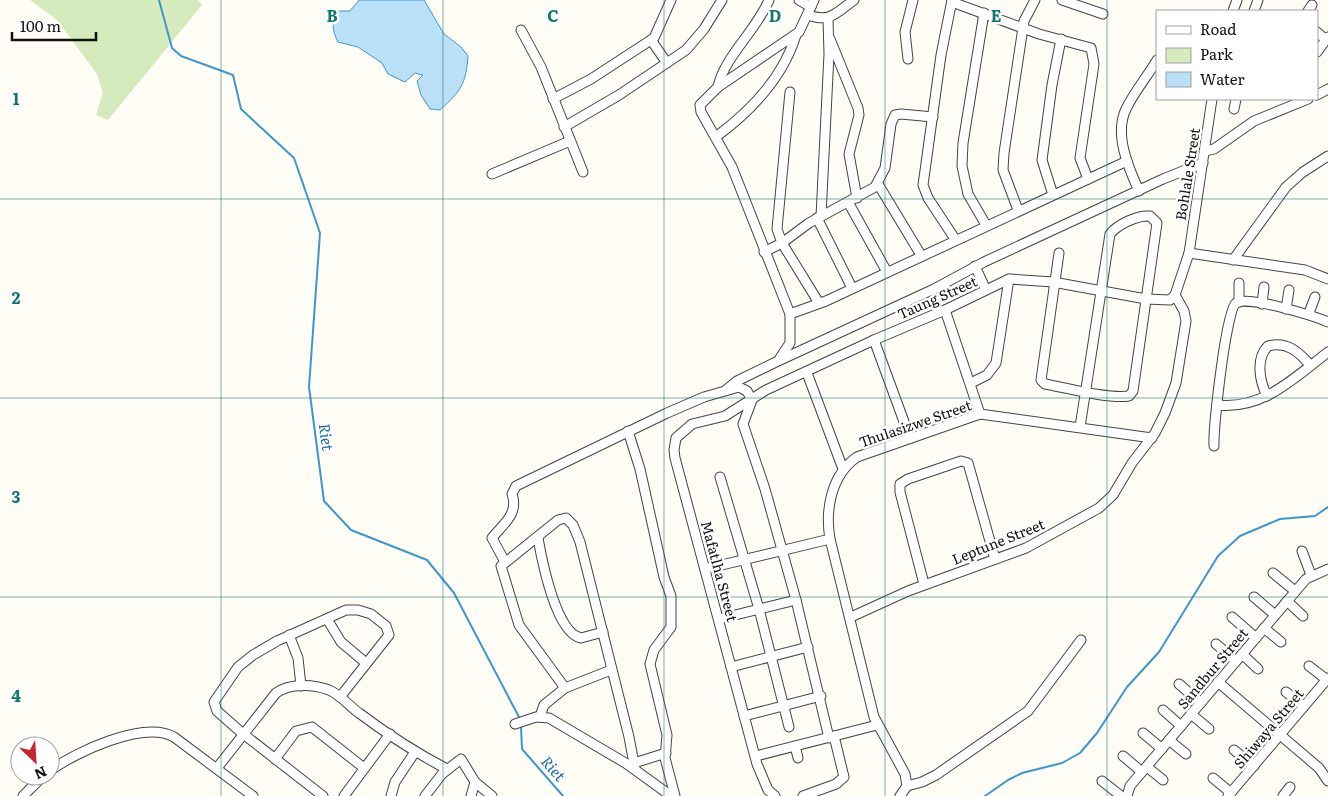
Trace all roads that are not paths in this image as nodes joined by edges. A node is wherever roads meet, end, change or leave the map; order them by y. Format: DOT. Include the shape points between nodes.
graph roads {
  1 [pos="671,0"];
  2 [pos="722,0"];
  3 [pos="769,0"];
  4 [pos="799,0"];
  5 [pos="854,0"];
  6 [pos="913,0"];
  7 [pos="1034,0"];
  8 [pos="1062,0"];
  9 [pos="952,1"];
  10 [pos="811,7"];
  11 [pos="984,13"];
  12 [pos="1103,14"];
  13 [pos="828,19"];
  14 [pos="1024,28"];
  15 [pos="521,30"];
  16 [pos="796,35"];
  17 [pos="828,37"];
  18 [pos="1327,38"];
  19 [pos="1061,39"];
  20 [pos="650,40"];
  21 [pos="1318,51"];
  22 [pos="908,59"];
  23 [pos="1156,62"];
  24 [pos="667,63"];
  25 [pos="718,87"];
  26 [pos="790,92"];
  27 [pos="553,99"];
  28 [pos="1212,100"];
  29 [pos="1236,100"];
  30 [pos="1306,100"];
  31 [pos="1234,109"];
  32 [pos="933,117"];
  33 [pos="564,127"];
  34 [pos="717,136"];
  35 [pos="570,141"];
  36 [pos="1205,151"];
  37 [pos="1328,156"];
  38 [pos="1127,161"];
  39 [pos="1203,163"];
  40 [pos="583,172"];
  41 [pos="492,174"];
  42 [pos="1088,179"];
  43 [pos="878,184"];
  44 [pos="1138,191"];
  45 [pos="1052,194"];
  46 [pos="857,198"];
  47 [pos="848,202"];
  48 [pos="1018,210"];
  49 [pos="819,217"];
  50 [pos="986,225"];
  51 [pos="955,239"];
  52 [pos="782,243"];
  53 [pos="764,252"];
  54 [pos="1059,253"];
  55 [pos="1189,253"];
  56 [pos="921,256"];
  57 [pos="1234,260"];
  58 [pos="974,266"];
  59 [pos="887,272"];
  60 [pos="1009,278"];
  61 [pos="1328,279"];
  62 [pos="1053,282"];
  63 [pos="1239,283"];
  64 [pos="1264,287"];
  65 [pos="852,288"];
  66 [pos="986,290"];
  67 [pos="1289,290"];
  68 [pos="1101,291"];
  69 [pos="1175,295"];
  70 [pos="1315,297"];
  71 [pos="1146,299"];
  72 [pos="1239,302"];
  73 [pos="819,303"];
  74 [pos="1262,304"];
  75 [pos="1286,309"];
  76 [pos="946,310"];
  77 [pos="1308,313"];
  78 [pos="790,314"];
  79 [pos="1328,322"];
  80 [pos="874,340"];
  81 [pos="1328,352"];
  82 [pos="776,362"];
  83 [pos="1310,365"];
  84 [pos="807,373"];
  85 [pos="971,383"];
  86 [pos="726,390"];
  87 [pos="1085,391"];
  88 [pos="1267,396"];
  89 [pos="752,400"];
  90 [pos="1217,405"];
  91 [pos="980,414"];
  92 [pos="1080,428"];
  93 [pos="628,432"];
  94 [pos="910,438"];
  95 [pos="1152,438"];
  96 [pos="1214,446"];
  97 [pos="843,469"];
  98 [pos="720,477"];
  99 [pos="538,538"];
  100 [pos="830,540"];
  101 [pos="782,550"];
  102 [pos="1302,552"];
  103 [pos="995,559"];
  104 [pos="745,560"];
  105 [pos="505,562"];
  106 [pos="705,569"];
  107 [pos="1328,569"];
  108 [pos="1273,573"];
  109 [pos="1311,575"];
  110 [pos="924,584"];
  111 [pos="1295,591"];
  112 [pos="1254,597"];
  113 [pos="796,600"];
  114 [pos="1287,601"];
  115 [pos="759,609"];
  116 [pos="1275,615"];
  117 [pos="1303,616"];
  118 [pos="850,617"];
  119 [pos="1232,617"];
  120 [pos="327,618"];
  121 [pos="718,619"];
  122 [pos="1264,628"];
  123 [pos="603,632"];
  124 [pos="289,635"];
  125 [pos="1256,638"];
  126 [pos="1081,640"];
  127 [pos="1281,642"];
  128 [pos="1216,644"];
  129 [pos="808,647"];
  130 [pos="1242,654"];
  131 [pos="771,658"];
  132 [pos="1236,661"];
  133 [pos="366,663"];
  134 [pos="1309,666"];
  135 [pos="731,667"];
  136 [pos="1258,669"];
  137 [pos="611,670"];
  138 [pos="1327,679"];
  139 [pos="1218,682"];
  140 [pos="1179,684"];
  141 [pos="301,686"];
  142 [pos="565,688"];
  143 [pos="1286,692"];
  144 [pos="821,696"];
  145 [pos="340,697"];
  146 [pos="1201,703"];
  147 [pos="784,706"];
  148 [pos="1304,706"];
  149 [pos="1163,710"];
  150 [pos="1191,714"];
  151 [pos="540,716"];
  152 [pos="744,716"];
  153 [pos="515,724"];
  154 [pos="877,725"];
  155 [pos="1181,726"];
  156 [pos="789,727"];
  157 [pos="1209,729"];
  158 [pos="1143,732"];
  159 [pos="242,733"];
  160 [pos="390,734"];
  161 [pos="1280,734"];
  162 [pos="832,737"];
  163 [pos="1175,741"];
  164 [pos="795,746"];
  165 [pos="1162,749"];
  166 [pos="1234,750"];
  167 [pos="416,752"];
  168 [pos="666,753"];
  169 [pos="1186,754"];
  170 [pos="756,756"];
  171 [pos="1124,756"];
  172 [pos="798,758"];
  173 [pos="275,759"];
  174 [pos="60,764"];
  175 [pos="635,766"];
  176 [pos="1254,766"];
  177 [pos="217,768"];
  178 [pos="364,768"];
  179 [pos="1319,768"];
  180 [pos="447,769"];
  181 [pos="1145,769"];
  182 [pos="1328,772"];
  183 [pos="1214,778"];
  184 [pos="1163,780"];
  185 [pos="1328,780"];
  186 [pos="1102,781"];
  187 [pos="475,782"];
  188 [pos="34,786"];
  189 [pos="907,786"];
  190 [pos="1290,787"];
  191 [pos="248,794"];
  192 [pos="1230,794"];
  193 [pos="24,796"];
  194 [pos="323,796"];
  195 [pos="344,796"];
  196 [pos="391,796"];
  197 [pos="425,796"];
  198 [pos="471,796"];
  199 [pos="492,796"];
  200 [pos="673,796"];
  201 [pos="775,796"];
  202 [pos="802,796"];
  203 [pos="900,796"];
  204 [pos="1121,796"];
  205 [pos="1128,796"];
  206 [pos="1283,796"];
  1 -- 20 [label="street" via="658,33"];
  2 -- 24 [label="street" via="704,29"];
  3 -- 25 [label="street" via="753,30 724,69"];
  4 -- 10 [label="street"];
  5 -- 13 [label="street"];
  6 -- 22 [label="street" via="905,32"];
  7 -- 14 [label="street" via="1026,14"];
  8 -- 12 [label="street"];
  9 -- 11 [label="street"];
  9 -- 32 [label="street"];
  10 -- 13 [label="street" via="821,20"];
  10 -- 16 [label="street" via="802,30"];
  11 -- 14 [label="street"];
  11 -- 50 [label="street" via="962,166 968,194"];
  13 -- 17 [label="street"];
  14 -- 19 [label="street"];
  14 -- 48 [label="street" via="1004,153 1004,170"];
  15 -- 27 [label="street"];
  16 -- 25 [label="street"];
  16 -- 34 [label="street" via="790,56 761,97"];
  17 -- 46 [label="street" via="834,44 858,108 849,154"];
  17 -- 49 [label="street"];
  18 -- 21 [label="street"];
  19 -- 42 [label="street" via="1085,45 1094,52 1080,158"];
  19 -- 45 [label="street" via="1042,160"];
  20 -- 24 [label="street"];
  20 -- 27 [label="street" via="591,79"];
  23 -- 38 [label="street" via="1125,111 1122,134"];
  24 -- 33 [label="street"];
  25 -- 34 [label="street" via="700,105"];
  26 -- 52 [label="street" via="777,230"];
  27 -- 33 [label="street"];
  28 -- 36 [label="street, Bohlale Street"];
  29 -- 31 [label="street"];
  30 -- 36 [label="street" via="1254,121 1214,149"];
  32 -- 43 [label="street" via="895,115"];
  32 -- 51 [label="street" via="923,185"];
  33 -- 35 [label="street"];
  34 -- 53 [label="street"];
  35 -- 40 [label="street"];
  35 -- 41 [label="street"];
  36 -- 39 [label="street, Bohlale Street"];
  37 -- 57 [label="street" via="1286,187"];
  38 -- 42 [label="street"];
  38 -- 44 [label="street"];
  39 -- 44 [label="street"];
  39 -- 55 [label="street, Bohlale Street"];
  42 -- 45 [label="street"];
  43 -- 46 [label="street"];
  43 -- 56 [label="street"];
  44 -- 58 [label="street"];
  45 -- 48 [label="street"];
  46 -- 47 [label="street"];
  47 -- 49 [label="street"];
  47 -- 59 [label="street"];
  48 -- 50 [label="street"];
  49 -- 52 [label="street"];
  49 -- 65 [label="street"];
  50 -- 51 [label="street"];
  51 -- 56 [label="street"];
  52 -- 53 [label="street"];
  52 -- 73 [label="street"];
  53 -- 78 [label="street"];
  54 -- 62 [label="street"];
  55 -- 57 [label="street"];
  55 -- 69 [label="street, Bohlale Street"];
  56 -- 59 [label="street"];
  57 -- 61 [label="street" via="1305,270"];
  58 -- 66 [label="street"];
  58 -- 82 [label="street" via="934,289"];
  59 -- 65 [label="street"];
  60 -- 62 [label="street"];
  60 -- 66 [label="street, Taung Street"];
  60 -- 85 [label="street" via="996,363 987,375"];
  62 -- 68 [label="street"];
  62 -- 87 [label="street" via="1041,380 1045,384"];
  63 -- 72 [label="street"];
  64 -- 74 [label="street"];
  65 -- 73 [label="street"];
  66 -- 76 [label="street, Taung Street"];
  67 -- 75 [label="street"];
  68 -- 71 [label="street"];
  68 -- 71 [label="street" via="1110,234 1120,226 1147,216 1155,220 1157,226"];
  68 -- 87 [label="street"];
  69 -- 71 [label="street" via="1166,301"];
  69 -- 95 [label="street, Leptune Street" via="1185,315 1182,344 1171,400"];
  70 -- 77 [label="street"];
  71 -- 87 [label="street" via="1133,394 1124,397"];
  72 -- 74 [label="street"];
  72 -- 90 [label="street" via="1232,307"];
  73 -- 78 [label="street"];
  74 -- 75 [label="street"];
  75 -- 77 [label="street"];
  76 -- 80 [label="street, Taung Street"];
  76 -- 85 [label="street"];
  77 -- 79 [label="street"];
  78 -- 82 [label="street" via="790,343"];
  80 -- 84 [label="street, Taung Street"];
  80 -- 94 [label="street"];
  81 -- 83 [label="street"];
  82 -- 86 [label="street"];
  83 -- 88 [label="street" via="1285,387"];
  83 -- 88 [label="street" via="1293,348 1268,346 1263,353 1260,371"];
  84 -- 89 [label="street, Taung Street" via="766,390"];
  84 -- 97 [label="street"];
  85 -- 91 [label="street"];
  86 -- 89 [label="street" via="744,388"];
  86 -- 93 [label="street"];
  87 -- 92 [label="street"];
  88 -- 90 [label="street" via="1238,406"];
  89 -- 101 [label="street" via="743,424"];
  89 -- 106 [label="street, Mafatlha Street" via="725,416 692,424 674,444"];
  90 -- 96 [label="street"];
  91 -- 92 [label="street, Thulasizwe Street"];
  91 -- 94 [label="street, Thulasizwe Street"];
  92 -- 95 [label="street, Thulasizwe Street"];
  93 -- 105 [label="street" via="516,486 512,494 513,511 492,538"];
  93 -- 168 [label="street" via="640,469 664,577 672,596 671,627 654,650 650,664 667,735"];
  94 -- 97 [label="street, Thulasizwe Street" via="857,458"];
  95 -- 103 [label="street, Leptune Street" via="1113,494 1099,508 1034,544"];
  97 -- 100 [label="street" via="828,507"];
  98 -- 104 [label="street"];
  99 -- 105 [label="street"];
  99 -- 123 [label="street" via="556,605 567,630 581,638"];
  99 -- 123 [label="street" via="563,517 573,525"];
  100 -- 101 [label="street"];
  100 -- 118 [label="street"];
  101 -- 104 [label="street"];
  101 -- 113 [label="street"];
  102 -- 109 [label="street"];
  103 -- 110 [label="street, Leptune Street"];
  103 -- 110 [label="street" via="968,463 961,461 908,479 900,484 900,492"];
  104 -- 106 [label="street"];
  104 -- 115 [label="street"];
  105 -- 142 [label="street" via="501,568 519,626"];
  106 -- 121 [label="street, Mafatlha Street"];
  107 -- 109 [label="street, Sandbur Street"];
  108 -- 111 [label="street"];
  109 -- 111 [label="street, Sandbur Street"];
  110 -- 118 [label="street, Leptune Street"];
  111 -- 114 [label="street, Sandbur Street"];
  112 -- 116 [label="street"];
  113 -- 115 [label="street"];
  113 -- 129 [label="street"];
  114 -- 116 [label="street, Sandbur Street"];
  114 -- 117 [label="street"];
  115 -- 121 [label="street"];
  115 -- 131 [label="street"];
  116 -- 122 [label="street, Sandbur Street"];
  118 -- 154 [label="street"];
  119 -- 125 [label="street"];
  120 -- 124 [label="street"];
  120 -- 133 [label="street" via="340,642"];
  120 -- 133 [label="street" via="346,610 358,610 371,614 386,626 387,639"];
  121 -- 135 [label="street, Mafatlha Street"];
  122 -- 125 [label="street, Sandbur Street"];
  122 -- 127 [label="street"];
  123 -- 137 [label="street"];
  124 -- 141 [label="street" via="298,658"];
  124 -- 159 [label="street" via="246,660 215,700 216,709"];
  125 -- 130 [label="street, Sandbur Street"];
  126 -- 189 [label="street" via="1028,712 936,775"];
  128 -- 132 [label="street"];
  129 -- 131 [label="street"];
  129 -- 144 [label="street"];
  130 -- 132 [label="street, Sandbur Street"];
  130 -- 136 [label="street"];
  131 -- 135 [label="street"];
  131 -- 147 [label="street"];
  132 -- 139 [label="street, Sandbur Street"];
  133 -- 145 [label="street"];
  134 -- 138 [label="street"];
  135 -- 152 [label="street, Mafatlha Street"];
  137 -- 142 [label="street"];
  137 -- 175 [label="street"];
  138 -- 148 [label="street, Shiwaya Street"];
  139 -- 146 [label="street, Sandbur Street"];
  139 -- 161 [label="street"];
  140 -- 146 [label="street"];
  141 -- 145 [label="street" via="322,688"];
  141 -- 159 [label="street" via="276,693"];
  142 -- 151 [label="street" via="544,705"];
  143 -- 148 [label="street"];
  144 -- 147 [label="street"];
  144 -- 162 [label="street"];
  145 -- 160 [label="street"];
  146 -- 150 [label="street, Sandbur Street"];
  147 -- 152 [label="street"];
  147 -- 156 [label="street"];
  148 -- 161 [label="street, Shiwaya Street"];
  149 -- 155 [label="street"];
  150 -- 155 [label="street, Sandbur Street"];
  150 -- 157 [label="street"];
  151 -- 153 [label="street"];
  151 -- 175 [label="street" via="553,720"];
  152 -- 170 [label="street, Mafatlha Street"];
  154 -- 162 [label="street"];
  154 -- 189 [label="street" via="906,774"];
  155 -- 163 [label="street, Sandbur Street"];
  158 -- 165 [label="street"];
  159 -- 173 [label="street"];
  159 -- 177 [label="street"];
  160 -- 167 [label="street"];
  160 -- 178 [label="street"];
  161 -- 176 [label="street, Shiwaya Street"];
  161 -- 179 [label="street"];
  162 -- 164 [label="street"];
  162 -- 202 [label="street" via="844,777 836,784"];
  163 -- 165 [label="street, Sandbur Street"];
  163 -- 169 [label="street"];
  164 -- 170 [label="street"];
  164 -- 172 [label="street"];
  165 -- 181 [label="street, Sandbur Street"];
  166 -- 176 [label="street"];
  167 -- 180 [label="street"];
  167 -- 196 [label="street" via="394,782"];
  168 -- 175 [label="street"];
  168 -- 200 [label="street"];
  170 -- 201 [label="street, Mafatlha Street" via="766,787"];
  171 -- 181 [label="street"];
  173 -- 178 [label="street" via="296,731 312,727"];
  173 -- 194 [label="street"];
  174 -- 177 [label="street" via="74,755 145,732 170,735"];
  175 -- 200 [label="street"];
  176 -- 192 [label="street, Shiwaya Street"];
  177 -- 191 [label="street"];
  178 -- 195 [label="street"];
  179 -- 182 [label="street"];
  179 -- 185 [label="street"];
  180 -- 187 [label="street" via="461,759"];
  180 -- 197 [label="street"];
  181 -- 184 [label="street"];
  181 -- 205 [label="street, Sandbur Street" via="1128,789"];
  183 -- 192 [label="street"];
  186 -- 204 [label="street"];
  187 -- 198 [label="street"];
  187 -- 199 [label="street"];
  188 -- 193 [label="street"];
  189 -- 203 [label="street"];
  190 -- 206 [label="street"];
}
